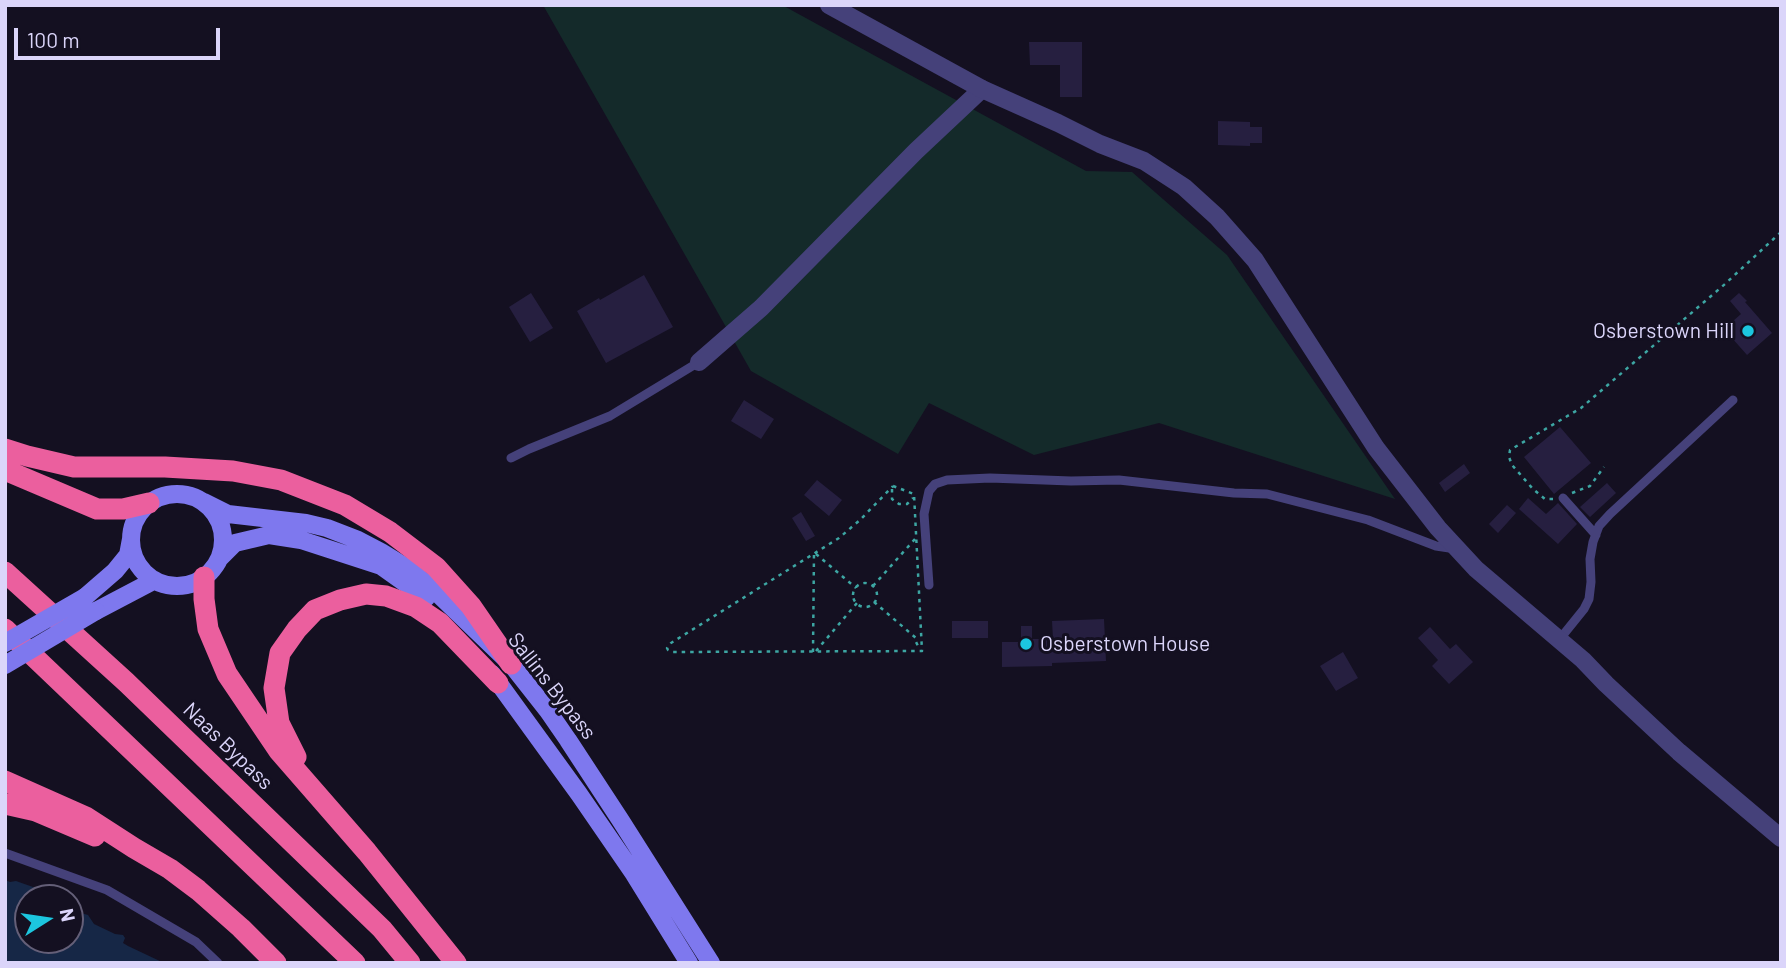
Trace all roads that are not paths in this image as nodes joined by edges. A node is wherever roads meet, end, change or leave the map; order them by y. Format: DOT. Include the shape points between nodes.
graph roads {
  1 [pos="829,5"];
  2 [pos="982,89"];
  3 [pos="699,362"];
  4 [pos="1733,400"];
  5 [pos="5,449"];
  6 [pos="511,458"];
  7 [pos="5,470"];
  8 [pos="1563,498"];
  9 [pos="204,502"];
  10 [pos="149,503"];
  11 [pos="1596,535"];
  12 [pos="131,537"];
  13 [pos="1457,550"];
  14 [pos="220,558"];
  15 [pos="5,572"];
  16 [pos="204,577"];
  17 [pos="155,580"];
  18 [pos="929,585"];
  19 [pos="5,629"];
  20 [pos="1559,640"];
  21 [pos="5,643"];
  22 [pos="512,664"];
  23 [pos="5,665"];
  24 [pos="498,683"];
  25 [pos="5,781"];
  26 [pos="322,802"];
  27 [pos="5,804"];
  28 [pos="1781,838"];
  29 [pos="134,848"];
  30 [pos="5,853"];
  31 [pos="218,963"];
  32 [pos="276,963"];
  33 [pos="355,963"];
  34 [pos="410,963"];
  35 [pos="456,963"];
  36 [pos="689,963"];
  37 [pos="711,963"];
  1 -- 2 [label="street"];
  2 -- 3 [label="street" via="761,308"];
  2 -- 13 [label="street" via="1144,161 1184,187 1217,217 1255,260 1376,448"];
  3 -- 6 [label="lane" via="610,416"];
  4 -- 11 [label="lane" via="1610,514"];
  5 -- 22 [label="highway" via="74,467 233,471 281,480 345,505 436,567"];
  7 -- 10 [label="highway" via="97,509"];
  8 -- 11 [label="lane"];
  9 -- 10 [label="main road" via="170,494"];
  9 -- 14 [label="main road" via="222,527"];
  9 -- 22 [label="main road, Sallins Bypass" via="228,514 327,528 381,552 432,589"];
  10 -- 12 [label="main road" via="136,518"];
  11 -- 20 [label="lane" via="1589,599"];
  12 -- 17 [label="main road" via="135,557"];
  12 -- 21 [label="main road, bridge" via="128,555 85,597"];
  13 -- 18 [label="lane" via="1368,520 1267,494 1119,480 947,480 929,491 924,514"];
  13 -- 20 [label="street"];
  14 -- 16 [label="main road"];
  14 -- 24 [label="main road, Sallins Bypass" via="235,543 269,535 301,540 381,566 448,617"];
  15 -- 34 [label="highway, Naas Bypass" via="382,929"];
  16 -- 17 [label="main road" via="180,586"];
  16 -- 26 [label="highway" via="208,629 227,674 279,751"];
  17 -- 23 [label="main road, bridge"];
  19 -- 33 [label="highway"];
  20 -- 28 [label="street"];
  22 -- 37 [label="main road, Sallins Bypass" via="568,740"];
  24 -- 26 [label="highway" via="440,623 416,607 366,594 315,610 280,653 274,688 279,723"];
  24 -- 36 [label="main road, Sallins Bypass" via="579,794"];
  25 -- 29 [label="highway" via="86,817"];
  26 -- 35 [label="highway"];
  27 -- 29 [label="highway"];
  29 -- 32 [label="highway" via="198,890"];
  30 -- 31 [label="lane" via="107,890 196,942"];
}
